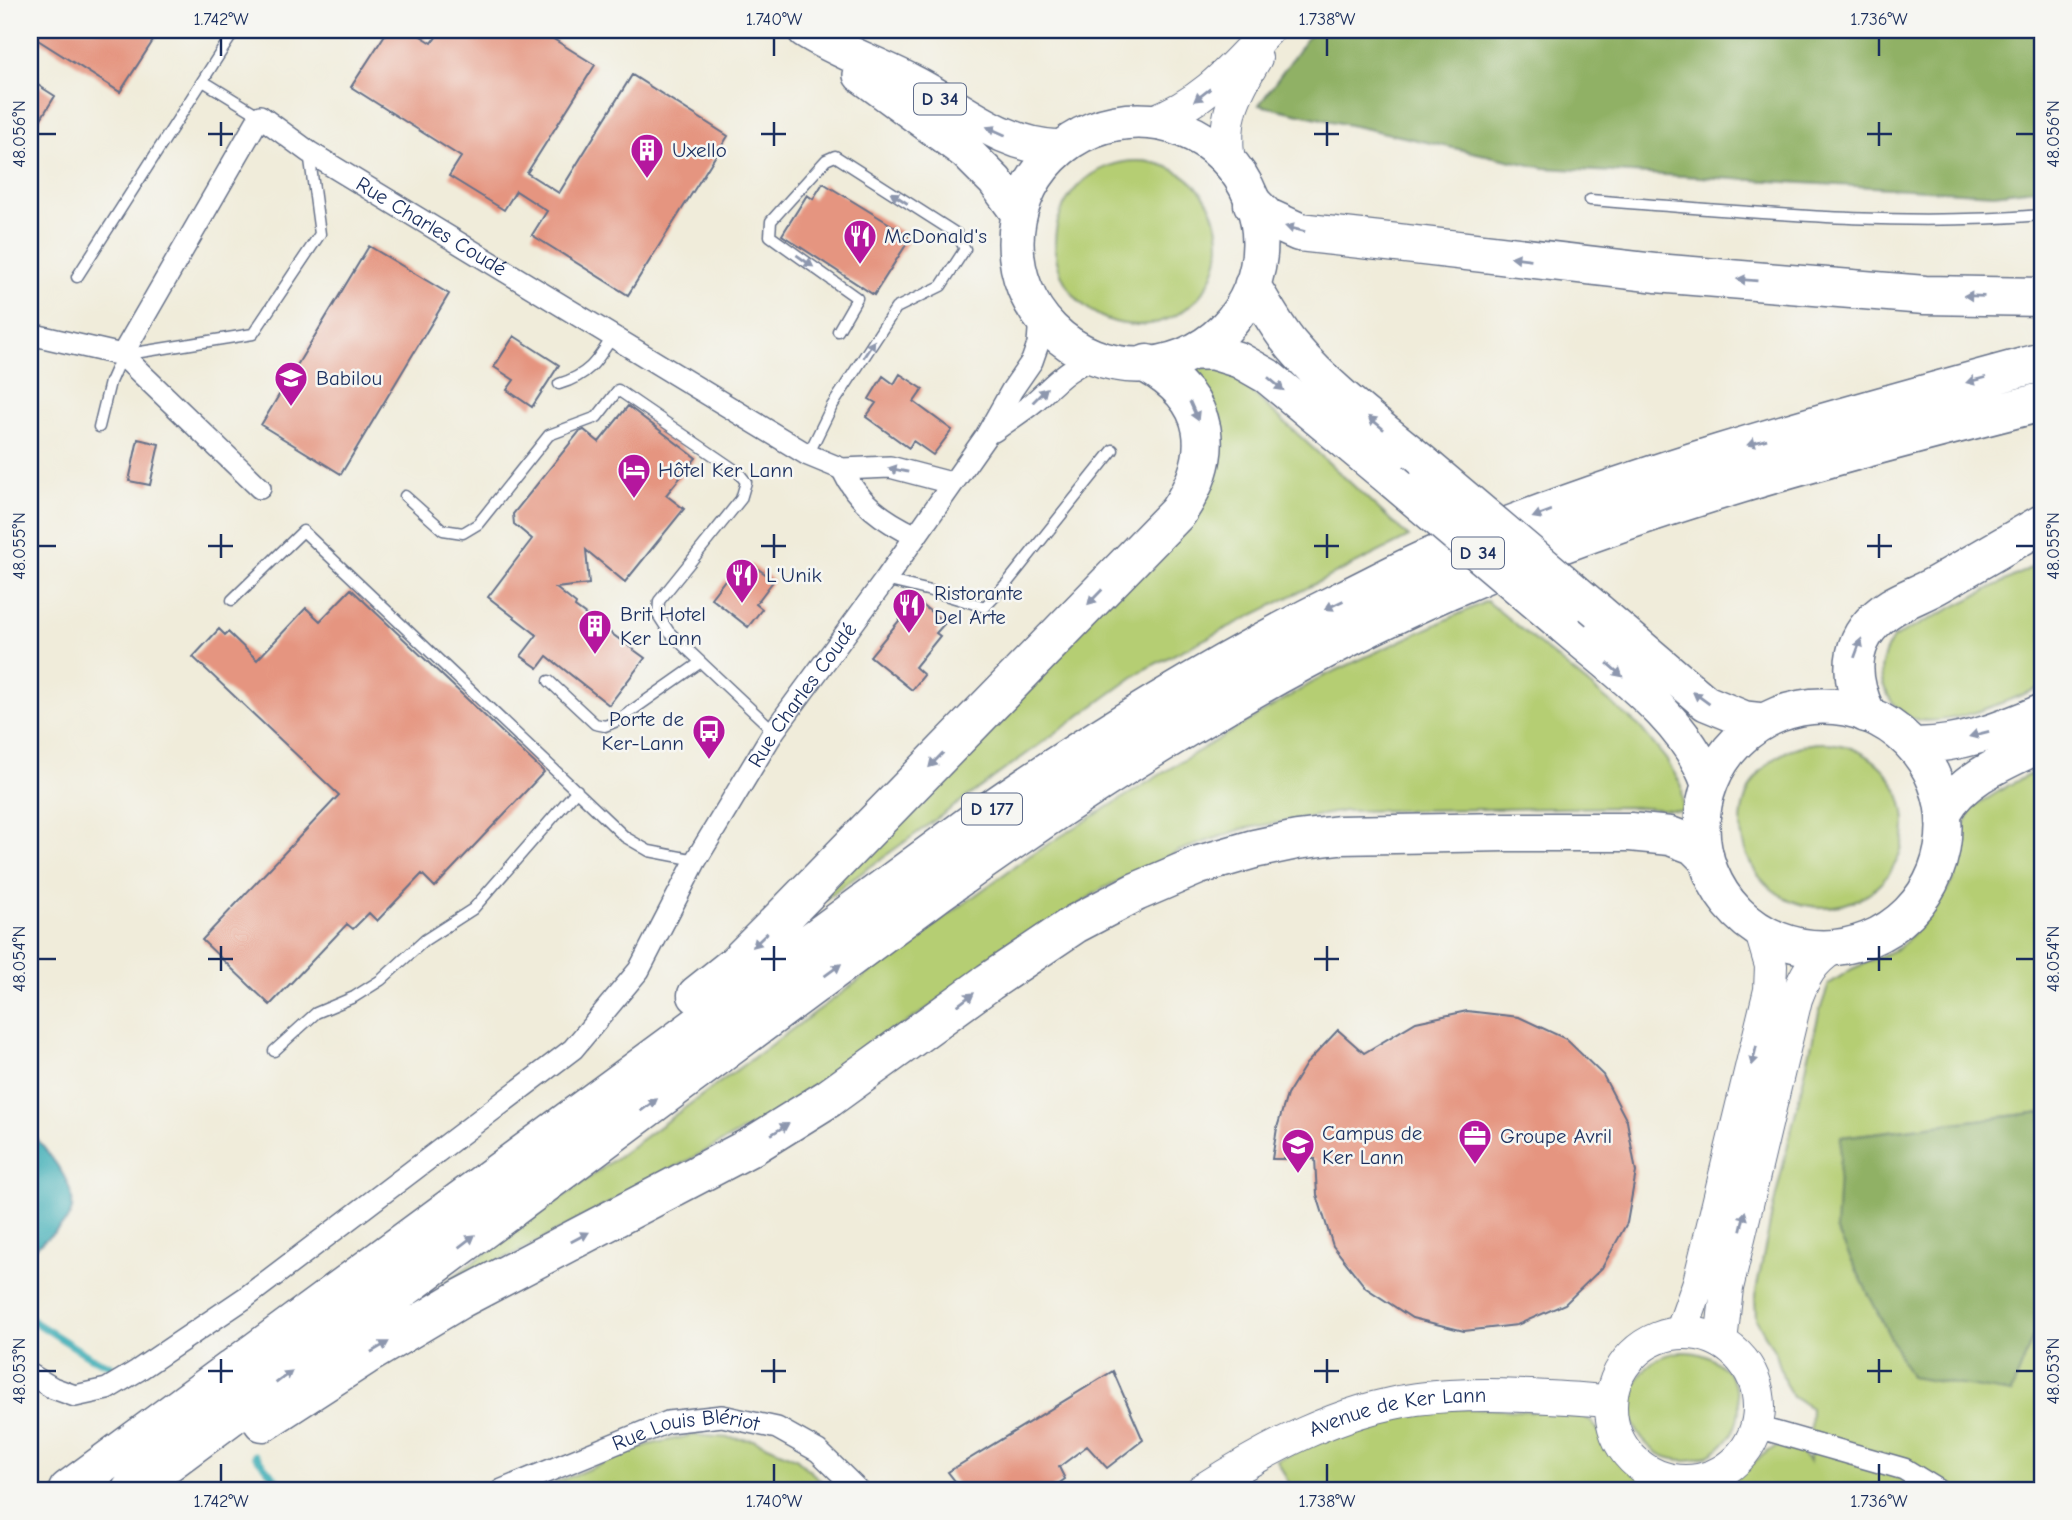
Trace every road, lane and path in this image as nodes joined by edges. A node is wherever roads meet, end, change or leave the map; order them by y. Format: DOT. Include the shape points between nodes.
graph roads {
  1 [pos="235,30"];
  2 [pos="1270,30"];
  3 [pos="813,35"];
  4 [pos="203,81"];
  5 [pos="260,117"];
  6 [pos="1151,122"];
  7 [pos="1061,148"];
  8 [pos="309,152"];
  9 [pos="1229,162"];
  10 [pos="1590,200"];
  11 [pos="1253,204"];
  12 [pos="1019,214"];
  13 [pos="2042,215"];
  14 [pos="77,277"];
  15 [pos="1252,285"];
  16 [pos="2042,298"];
  17 [pos="1040,316"];
  18 [pos="838,331"];
  19 [pos="30,334"];
  20 [pos="613,336"];
  21 [pos="1192,352"];
  22 [pos="122,355"];
  23 [pos="1097,358"];
  24 [pos="2042,362"];
  25 [pos="1147,364"];
  26 [pos="559,384"];
  27 [pos="2042,402"];
  28 [pos="99,427"];
  29 [pos="986,436"];
  30 [pos="1113,450"];
  31 [pos="808,455"];
  32 [pos="842,469"];
  33 [pos="951,483"];
  34 [pos="260,488"];
  35 [pos="405,496"];
  36 [pos="2042,524"];
  37 [pos="916,536"];
  38 [pos="2042,544"];
  39 [pos="885,580"];
  40 [pos="1927,590"];
  41 [pos="232,600"];
  42 [pos="701,662"];
  43 [pos="549,681"];
  44 [pos="2042,712"];
  45 [pos="1866,713"];
  46 [pos="1764,721"];
  47 [pos="774,731"];
  48 [pos="2042,744"];
  49 [pos="1913,745"];
  50 [pos="1709,784"];
  51 [pos="577,790"];
  52 [pos="1944,812"];
  53 [pos="1704,855"];
  54 [pos="696,860"];
  55 [pos="1761,932"];
  56 [pos="1833,948"];
  57 [pos="274,1051"];
  58 [pos="1681,1333"];
  59 [pos="1721,1342"];
  60 [pos="30,1375"];
  61 [pos="1610,1401"];
  62 [pos="1757,1427"];
  63 [pos="59,1490"];
  64 [pos="68,1490"];
  65 [pos="131,1490"];
  66 [pos="159,1490"];
  67 [pos="502,1490"];
  68 [pos="858,1490"];
  69 [pos="1202,1490"];
  70 [pos="1938,1490"];
  1 -- 4 [label="lane"];
  2 -- 6 [label="street, one-way" via="1203,95"];
  2 -- 9 [label="street" via="1229,114"];
  7 -- 3 [label="main road, D 34, one-way" via="1019,141 991,130 914,83"];
  3 -- 12 [label="main road, D 34" via="875,87 966,152"];
  4 -- 5 [label="lane"];
  4 -- 14 [label="lane"];
  5 -- 8 [label="street, Rue Charles Coudé"];
  5 -- 22 [label="street"];
  6 -- 7 [label="main road" via="1104,127"];
  6 -- 9 [label="main road" via="1201,139"];
  7 -- 12 [label="main road" via="1035,178"];
  8 -- 20 [label="street, Rue Charles Coudé"];
  8 -- 22 [label="lane" via="320,234 253,334"];
  9 -- 11 [label="main road"];
  10 -- 13 [label="lane" via="1842,219"];
  11 -- 15 [label="main road" via="1260,236"];
  16 -- 11 [label="highway, one-way" via="1925,295 1656,273 1299,232 1266,217"];
  12 -- 17 [label="main road" via="1018,267"];
  15 -- 21 [label="main road" via="1229,324"];
  46 -- 15 [label="main road, D 34, one-way, bridge" via="1745,719 1706,703 1315,372 1274,322"];
  17 -- 23 [label="main road" via="1066,341"];
  17 -- 29 [label="street" via="1032,361"];
  31 -- 18 [label="lane, one-way" via="832,406 896,308 941,286 965,249 957,234 835,156 826,160 771,221 770,236 856,298"];
  19 -- 22 [label="street"];
  20 -- 26 [label="lane" via="585,373"];
  20 -- 31 [label="street, Rue Charles Coudé"];
  21 -- 25 [label="main road"];
  21 -- 50 [label="main road, D 34, one-way, bridge" via="1213,352 1239,360 1266,376 1392,480 1638,690 1690,747"];
  22 -- 28 [label="lane"];
  22 -- 34 [label="street"];
  23 -- 25 [label="main road"];
  29 -- 23 [label="street, one-way" via="1053,382 1082,362"];
  24 -- 64 [label="highway, D 177, one-way" via="1690,461 1546,512 1422,561 1241,654 1038,778 941,846"];
  25 -- 63 [label="highway, one-way" via="1187,396 1203,437 1203,461 1193,490 1168,522 736,964 363,1247"];
  65 -- 27 [label="highway, D 177, one-way" via="939,892 1182,730 1378,624 1574,540 1822,460"];
  29 -- 33 [label="street, Rue Charles Coudé"];
  30 -- 39 [label="lane" via="985,607"];
  31 -- 32 [label="street, Rue Charles Coudé"];
  33 -- 32 [label="street, Rue Charles Coudé, one-way" via="890,467"];
  32 -- 37 [label="street" via="851,488 872,510"];
  33 -- 37 [label="street, Rue Charles Coudé"];
  35 -- 42 [label="lane" via="443,530 463,533 478,523 549,435 597,417 618,390 746,482 741,499 659,601 658,615 668,632"];
  36 -- 40 [label="highway"];
  37 -- 39 [label="street, Rue Charles Coudé"];
  38 -- 40 [label="street" via="1984,571"];
  39 -- 47 [label="street, Rue Charles Coudé"];
  45 -- 40 [label="highway, one-way" via="1856,684 1853,661 1857,644 1872,622"];
  41 -- 51 [label="lane" via="303,531"];
  42 -- 43 [label="lane" via="606,726 595,724"];
  42 -- 47 [label="lane"];
  44 -- 49 [label="main road, one-way" via="2008,727"];
  45 -- 46 [label="main road" via="1814,705"];
  45 -- 49 [label="main road"];
  46 -- 50 [label="main road" via="1740,737"];
  47 -- 54 [label="street, Rue Charles Coudé"];
  48 -- 52 [label="main road" via="1965,787"];
  49 -- 52 [label="main road" via="1928,765"];
  50 -- 53 [label="main road" via="1702,807"];
  51 -- 54 [label="lane" via="625,836 649,850"];
  51 -- 57 [label="lane" via="472,909 425,940 381,980 316,1013"];
  52 -- 56 [label="main road" via="1940,860 1917,904 1880,935"];
  53 -- 55 [label="main road" via="1725,900"];
  66 -- 53 [label="highway, one-way" via="462,1298 752,1146 829,1098 1075,924 1199,865 1254,849 1339,835 1630,832 1671,836 1694,845"];
  54 -- 60 [label="street, Rue Charles Coudé" via="639,970 573,1049 245,1298 137,1371 107,1389 75,1396"];
  55 -- 56 [label="main road" via="1796,945"];
  55 -- 58 [label="street, one-way" via="1771,966 1770,990 1699,1282"];
  59 -- 56 [label="street, one-way" via="1727,1288 1796,999 1804,977 1818,958"];
  58 -- 59 [label="street"];
  58 -- 61 [label="street" via="1651,1341 1627,1360"];
  59 -- 62 [label="street" via="1743,1361 1756,1385"];
  61 -- 62 [label="street" via="1615,1435 1623,1450 1648,1472 1672,1480 1697,1481 1728,1468 1751,1443"];
  61 -- 69 [label="street, Avenue de Ker Lann" via="1480,1396 1405,1402 1301,1433"];
  62 -- 70 [label="street" via="1903,1469"];
  67 -- 68 [label="street, Rue Louis Blériot" via="668,1422 722,1416 778,1428 818,1451"];
}
